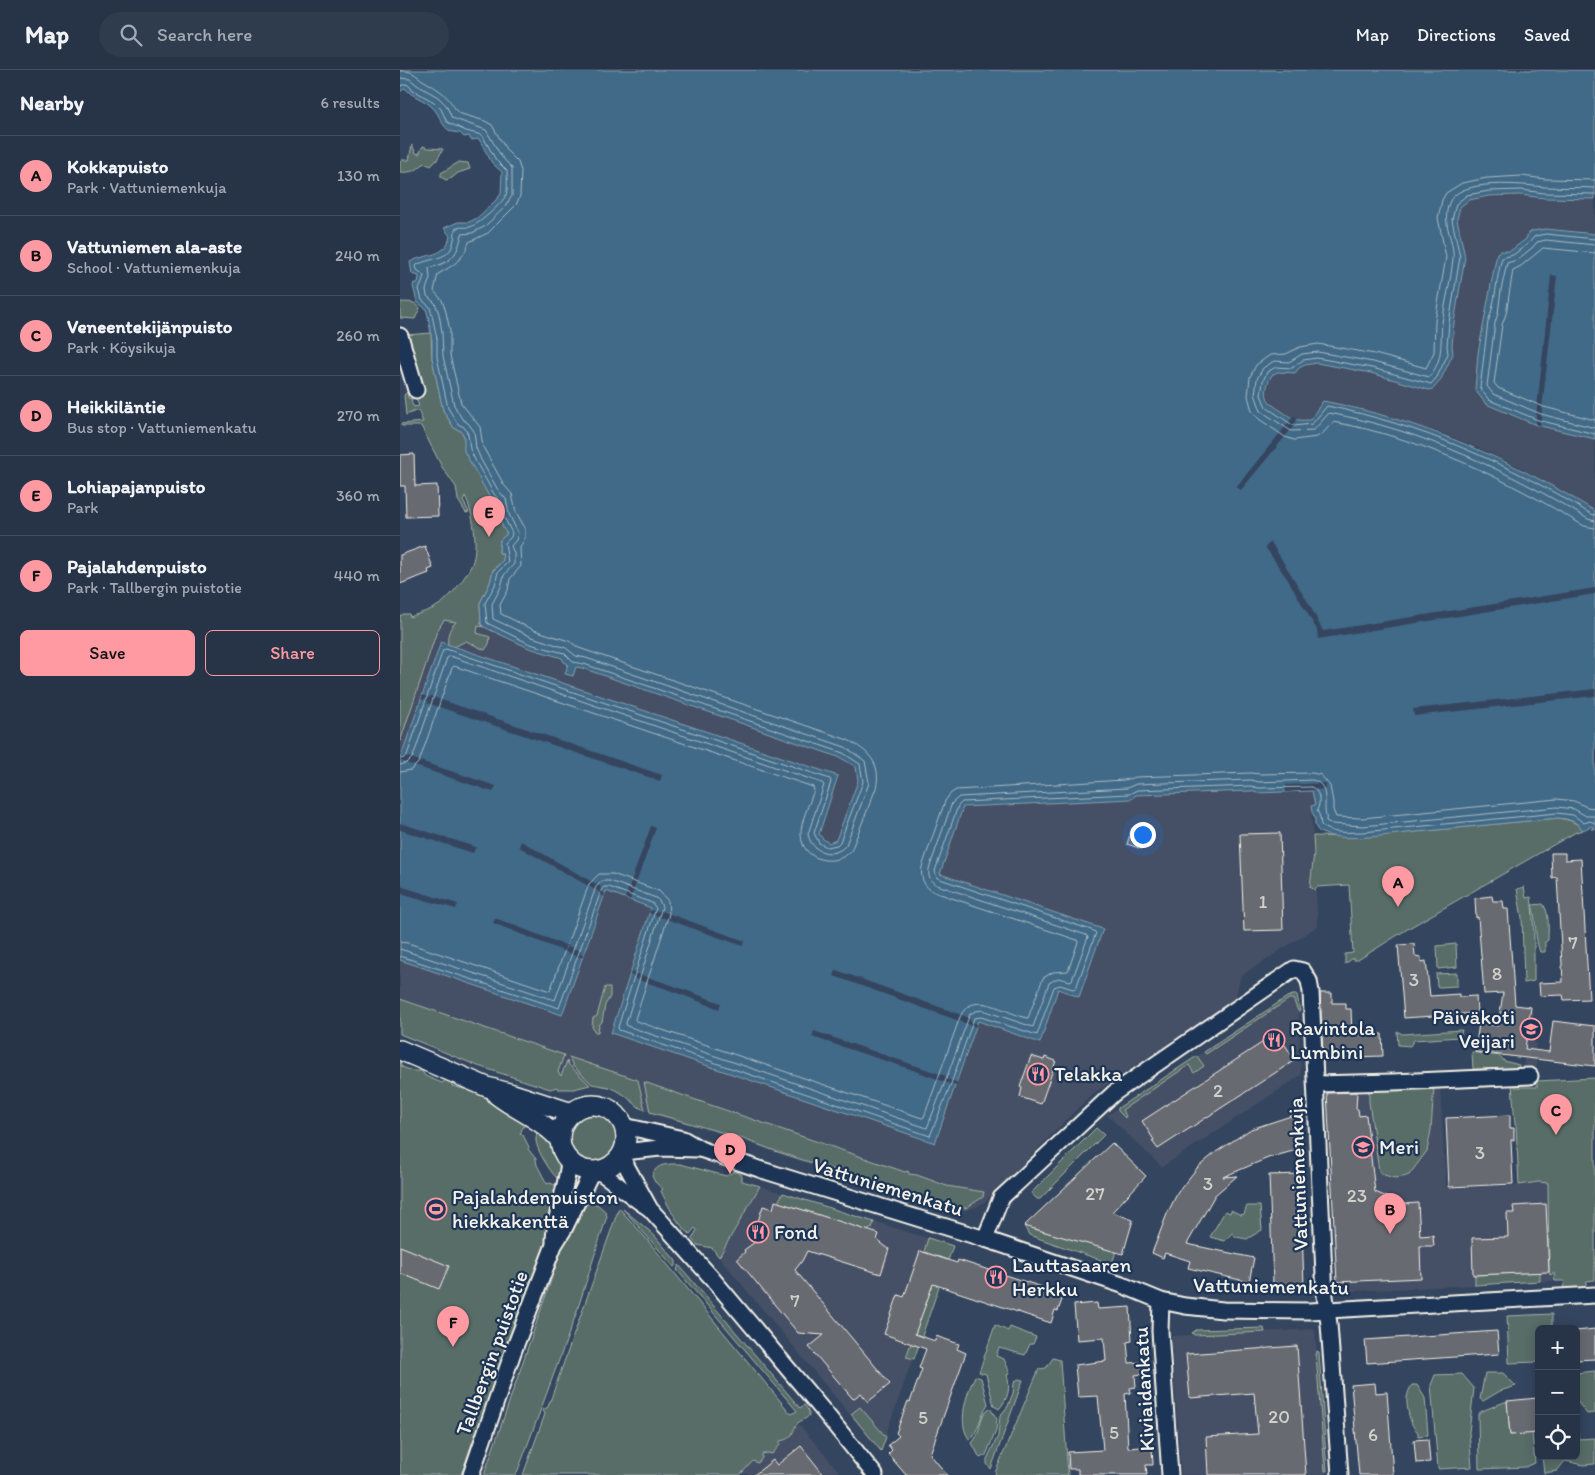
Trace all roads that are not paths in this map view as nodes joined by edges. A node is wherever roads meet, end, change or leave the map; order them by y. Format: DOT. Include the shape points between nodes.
graph roads {
  1 [pos="402,330"];
  2 [pos="416,390"];
  3 [pos="400,1050"];
  4 [pos="1530,1076"];
  5 [pos="1316,1084"];
  6 [pos="486,1087"];
  7 [pos="572,1113"];
  8 [pos="624,1126"];
  9 [pos="560,1140"];
  10 [pos="700,1149"];
  11 [pos="622,1154"];
  12 [pos="569,1161"];
  13 [pos="595,1171"];
  14 [pos="650,1209"];
  15 [pos="985,1239"];
  16 [pos="554,1245"];
  17 [pos="1595,1295"];
  18 [pos="1161,1301"];
  19 [pos="1327,1310"];
  20 [pos="471,1475"];
  21 [pos="875,1475"];
  22 [pos="1170,1475"];
  23 [pos="1340,1475"];
  1 -- 2 [label="street"];
  3 -- 6 [label="main road"];
  4 -- 5 [label="street"];
  5 -- 15 [label="street, Vattuniemenkuja" via="1309,981 1304,971 1294,969 1114,1094 1001,1198"];
  5 -- 19 [label="street, Vattuniemenkuja"];
  6 -- 7 [label="main road"];
  6 -- 9 [label="main road" via="538,1120"];
  7 -- 8 [label="main road" via="586,1106 602,1106 616,1113"];
  7 -- 9 [label="main road" via="564,1122"];
  8 -- 10 [label="street, Vattuniemenkatu" via="683,1139"];
  8 -- 11 [label="main road" via="626,1142"];
  9 -- 12 [label="main road"];
  10 -- 11 [label="street, Vattuniemenkatu" via="660,1148"];
  10 -- 15 [label="street, Vattuniemenkatu"];
  11 -- 13 [label="main road" via="614,1164"];
  11 -- 14 [label="street"];
  12 -- 13 [label="main road" via="580,1168"];
  12 -- 16 [label="street, Tallbergin puistotie" via="554,1227"];
  13 -- 14 [label="street" via="612,1179 633,1199"];
  13 -- 16 [label="street, Tallbergin puistotie"];
  14 -- 21 [label="street" via="711,1277"];
  15 -- 18 [label="street, Vattuniemenkatu"];
  16 -- 20 [label="street, Tallbergin puistotie"];
  17 -- 19 [label="street, Vattuniemenkatu"];
  18 -- 19 [label="street, Vattuniemenkatu" via="1223,1310"];
  18 -- 22 [label="street, Kiviaidankatu" via="1160,1331"];
  19 -- 23 [label="street, Vattuniemenkuja"];
}
